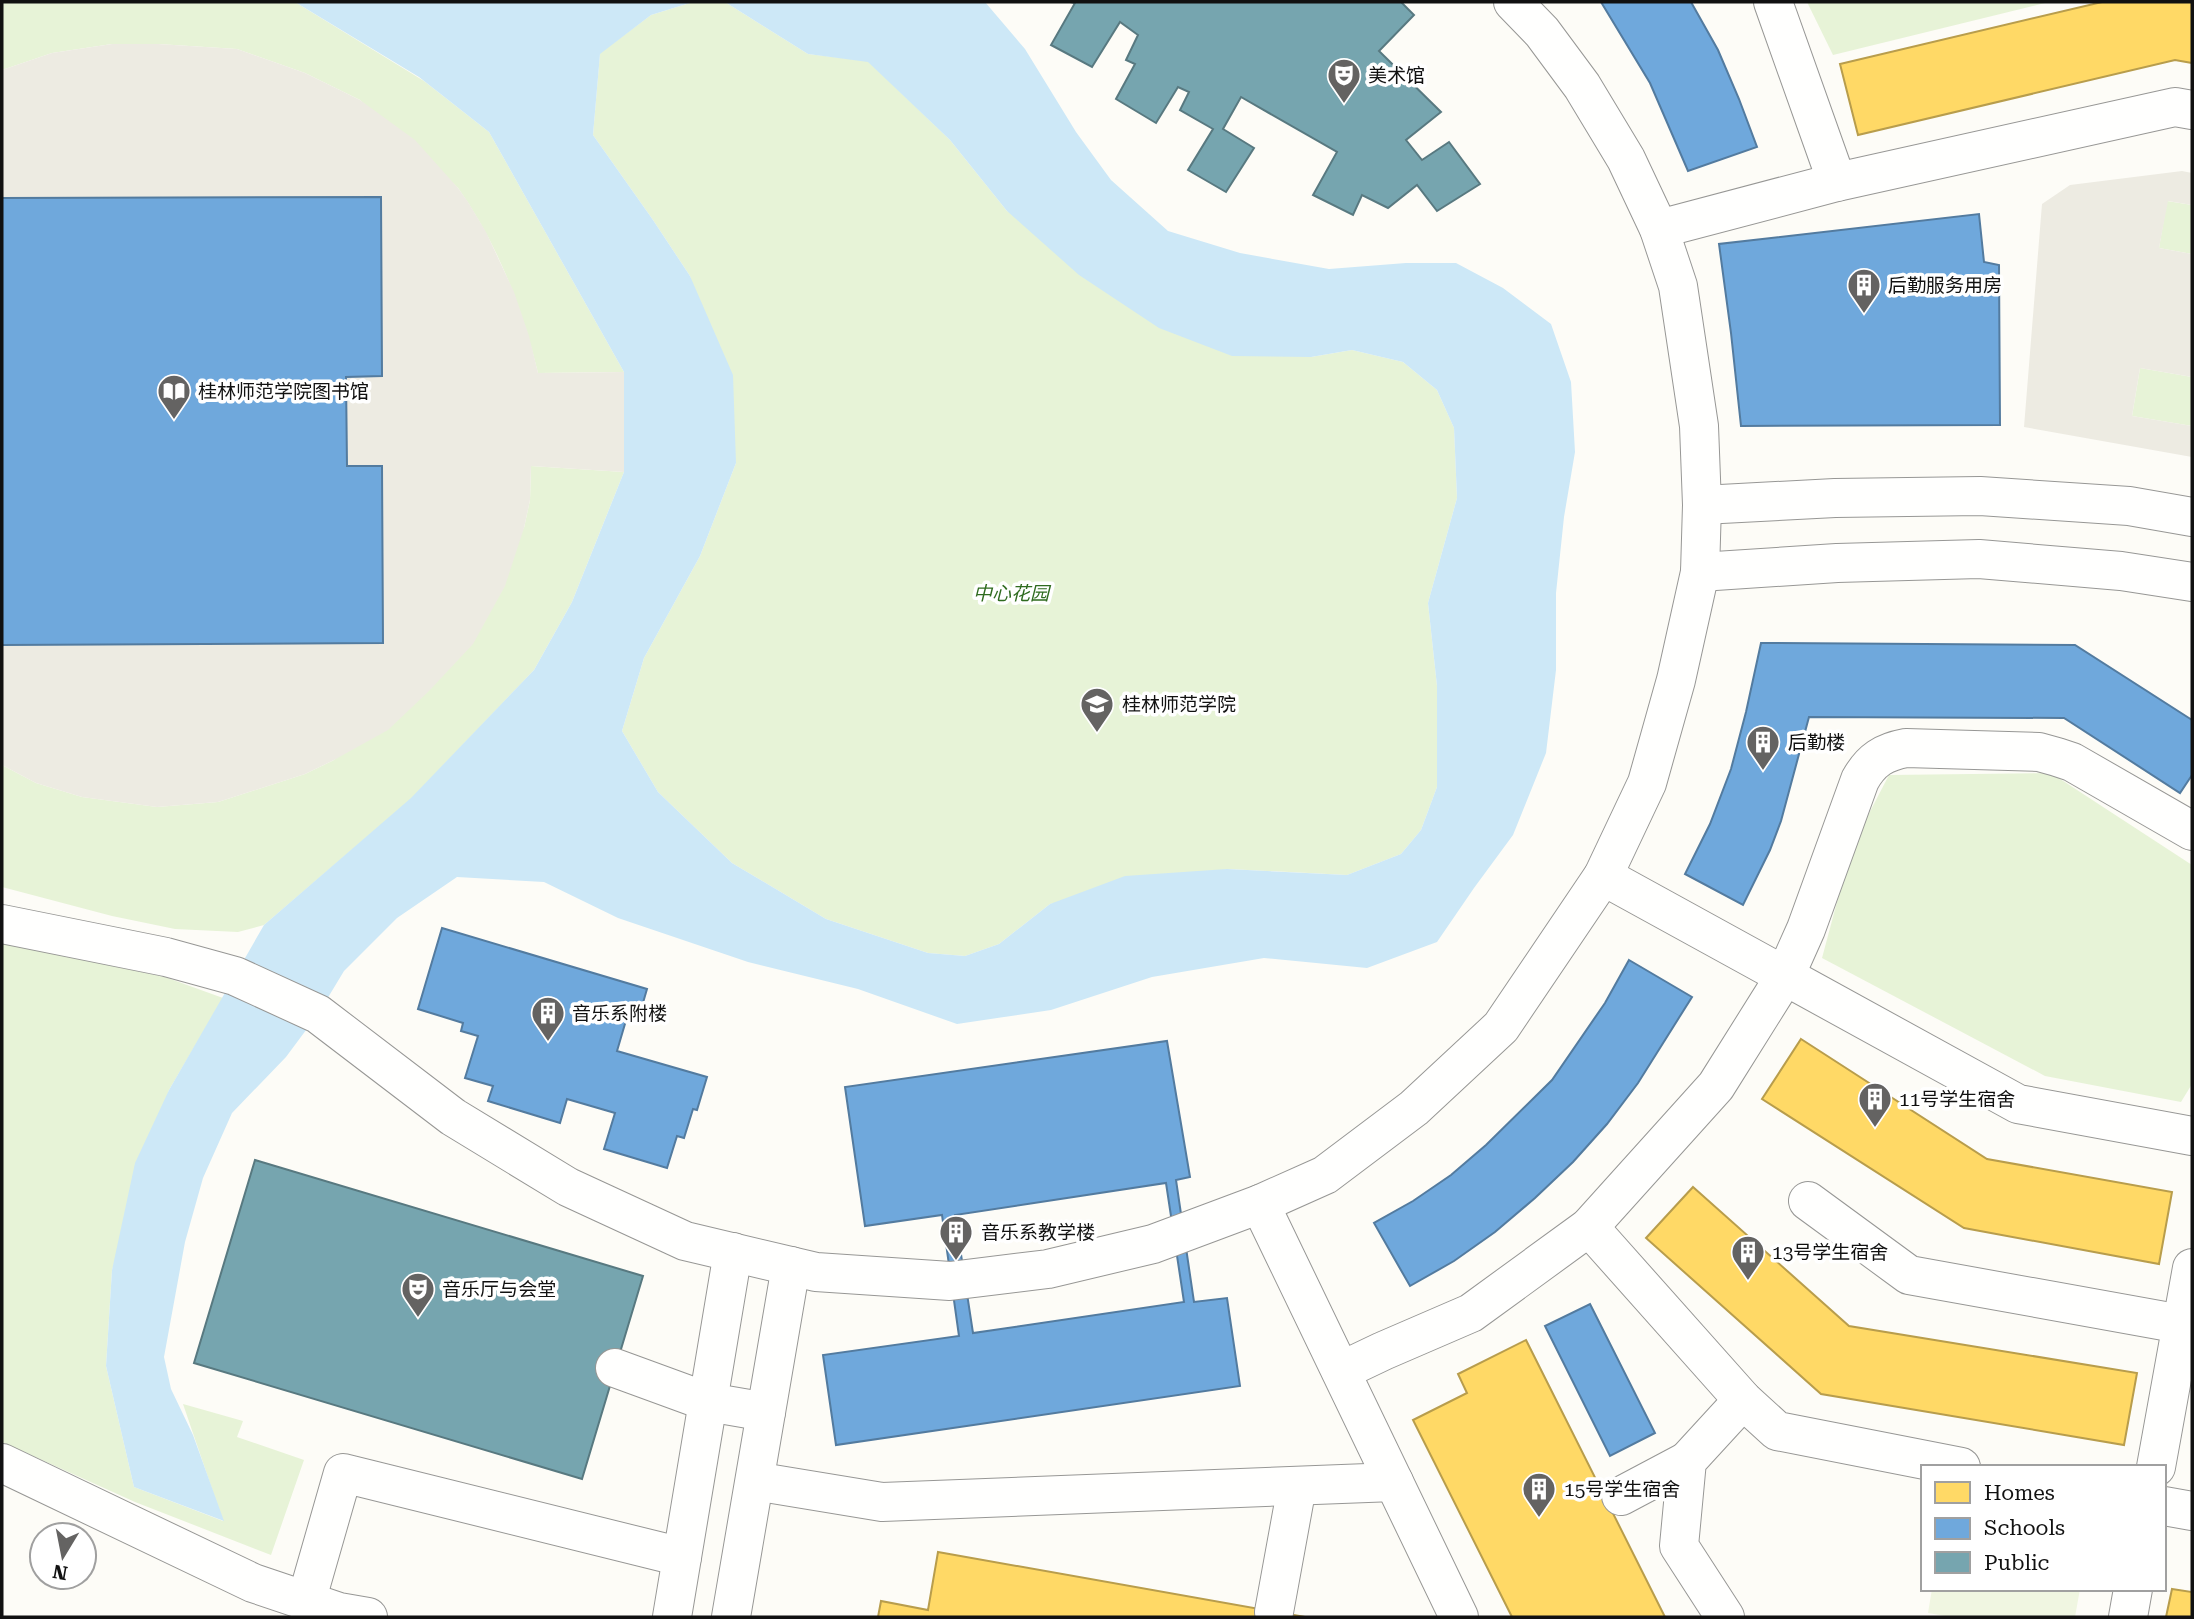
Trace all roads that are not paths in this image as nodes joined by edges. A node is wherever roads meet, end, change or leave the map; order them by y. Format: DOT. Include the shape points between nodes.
graph roads {
  1 [pos="1513,2"];
  2 [pos="1773,2"];
  3 [pos="2192,110"];
  4 [pos="1838,182"];
  5 [pos="1659,229"];
  6 [pos="1702,505"];
  7 [pos="2192,517"];
  8 [pos="1700,572"];
  9 [pos="2192,582"];
  10 [pos="2192,831"];
  11 [pos="1603,876"];
  12 [pos="2,924"];
  13 [pos="1785,976"];
  14 [pos="2192,1136"];
  15 [pos="1808,1201"];
  16 [pos="1260,1204"];
  17 [pos="1589,1227"];
  18 [pos="733,1252"];
  19 [pos="792,1266"];
  20 [pos="2192,1268"];
  21 [pos="2187,1325"];
  22 [pos="615,1368"];
  23 [pos="1341,1371"];
  24 [pos="1743,1400"];
  25 [pos="708,1402"];
  26 [pos="766,1412"];
  27 [pos="1687,1461"];
  28 [pos="2,1462"];
  29 [pos="1951,1465"];
  30 [pos="2156,1465"];
  31 [pos="755,1481"];
  32 [pos="1394,1482"];
  33 [pos="1297,1486"];
  34 [pos="1621,1496"];
  35 [pos="2166,1506"];
  36 [pos="2192,1511"];
  37 [pos="744,1541"];
  38 [pos="684,1544"];
  39 [pos="2133,1591"];
  40 [pos="306,1602"];
  41 [pos="1274,1612"];
  42 [pos="368,1617"];
  43 [pos="672,1617"];
  44 [pos="730,1617"];
  45 [pos="1459,1617"];
  46 [pos="1724,1617"];
  47 [pos="2128,1617"];
  1 -- 5 [label="street" via="1582,86 1626,159"];
  2 -- 4 [label="street"];
  3 -- 4 [label="street" via="2175,107"];
  4 -- 5 [label="street"];
  5 -- 6 [label="street" via="1678,286 1688,342 1699,426"];
  6 -- 7 [label="street" via="1980,496 2129,506"];
  6 -- 8 [label="street"];
  8 -- 9 [label="street" via="1979,559"];
  8 -- 11 [label="street" via="1647,783"];
  10 -- 13 [label="street" via="2072,762 2039,752 1890,751 1875,759 1860,780"];
  11 -- 13 [label="street"];
  11 -- 16 [label="street" via="1501,1027 1414,1108 1325,1175"];
  12 -- 18 [label="street" via="166,957 234,976 318,1014 453,1117 568,1187 685,1241"];
  13 -- 14 [label="street" via="2018,1104"];
  13 -- 17 [label="street" via="1716,1086"];
  15 -- 21 [label="street" via="1909,1275"];
  16 -- 19 [label="street" via="1153,1244 1048,1269 950,1281 816,1272"];
  16 -- 23 [label="street"];
  17 -- 23 [label="street" via="1471,1313"];
  17 -- 24 [label="street"];
  18 -- 19 [label="street"];
  18 -- 25 [label="street"];
  19 -- 26 [label="street"];
  20 -- 21 [label="street"];
  21 -- 30 [label="street"];
  22 -- 25 [label="street"];
  23 -- 32 [label="street"];
  24 -- 27 [label="street"];
  24 -- 29 [label="street" via="1777,1431"];
  25 -- 26 [label="street"];
  25 -- 38 [label="street"];
  26 -- 31 [label="street"];
  27 -- 34 [label="street"];
  27 -- 46 [label="street" via="1678,1546"];
  28 -- 40 [label="street" via="253,1583"];
  31 -- 33 [label="street" via="882,1502"];
  31 -- 37 [label="street"];
  32 -- 33 [label="street"];
  32 -- 45 [label="street"];
  33 -- 41 [label="street"];
  35 -- 36 [label="street"];
  37 -- 38 [label="street"];
  37 -- 44 [label="street"];
  38 -- 40 [label="street" via="343,1473"];
  38 -- 43 [label="street"];
  39 -- 47 [label="street"];
  40 -- 42 [label="street"];
}
